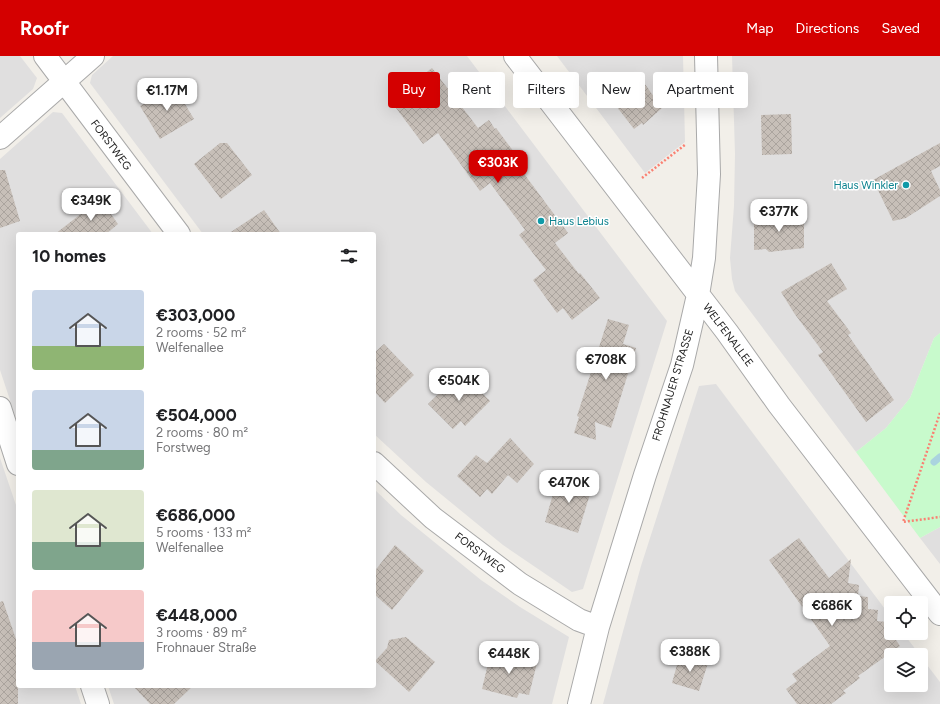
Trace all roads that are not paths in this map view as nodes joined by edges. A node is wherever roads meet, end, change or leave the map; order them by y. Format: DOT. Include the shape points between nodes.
graph roads {
  1 [pos="45,56"];
  2 [pos="93,56"];
  3 [pos="515,56"];
  4 [pos="706,56"];
  5 [pos="64,82"];
  6 [pos="0,138"];
  7 [pos="177,232"];
  8 [pos="698,295"];
  9 [pos="0,408"];
  10 [pos="16,458"];
  11 [pos="376,465"];
  12 [pos="940,614"];
  13 [pos="598,627"];
  14 [pos="93,688"];
  15 [pos="98,704"];
  16 [pos="579,704"];
  1 -- 5 [label="street, FORSTWEG"];
  2 -- 5 [label="street"];
  3 -- 8 [label="street, WELFENALLEE"];
  4 -- 8 [label="street, FROHNAUER STRASSE" via="709,174 704,258"];
  5 -- 6 [label="street"];
  5 -- 7 [label="street, FORSTWEG"];
  8 -- 12 [label="street, WELFENALLEE"];
  8 -- 13 [label="street, FROHNAUER STRASSE" via="682,365"];
  9 -- 10 [label="street"];
  11 -- 13 [label="street, FORSTWEG" via="433,518 520,584 579,620"];
  13 -- 16 [label="street, FROHNAUER STRASSE"];
  14 -- 15 [label="street"];
}
